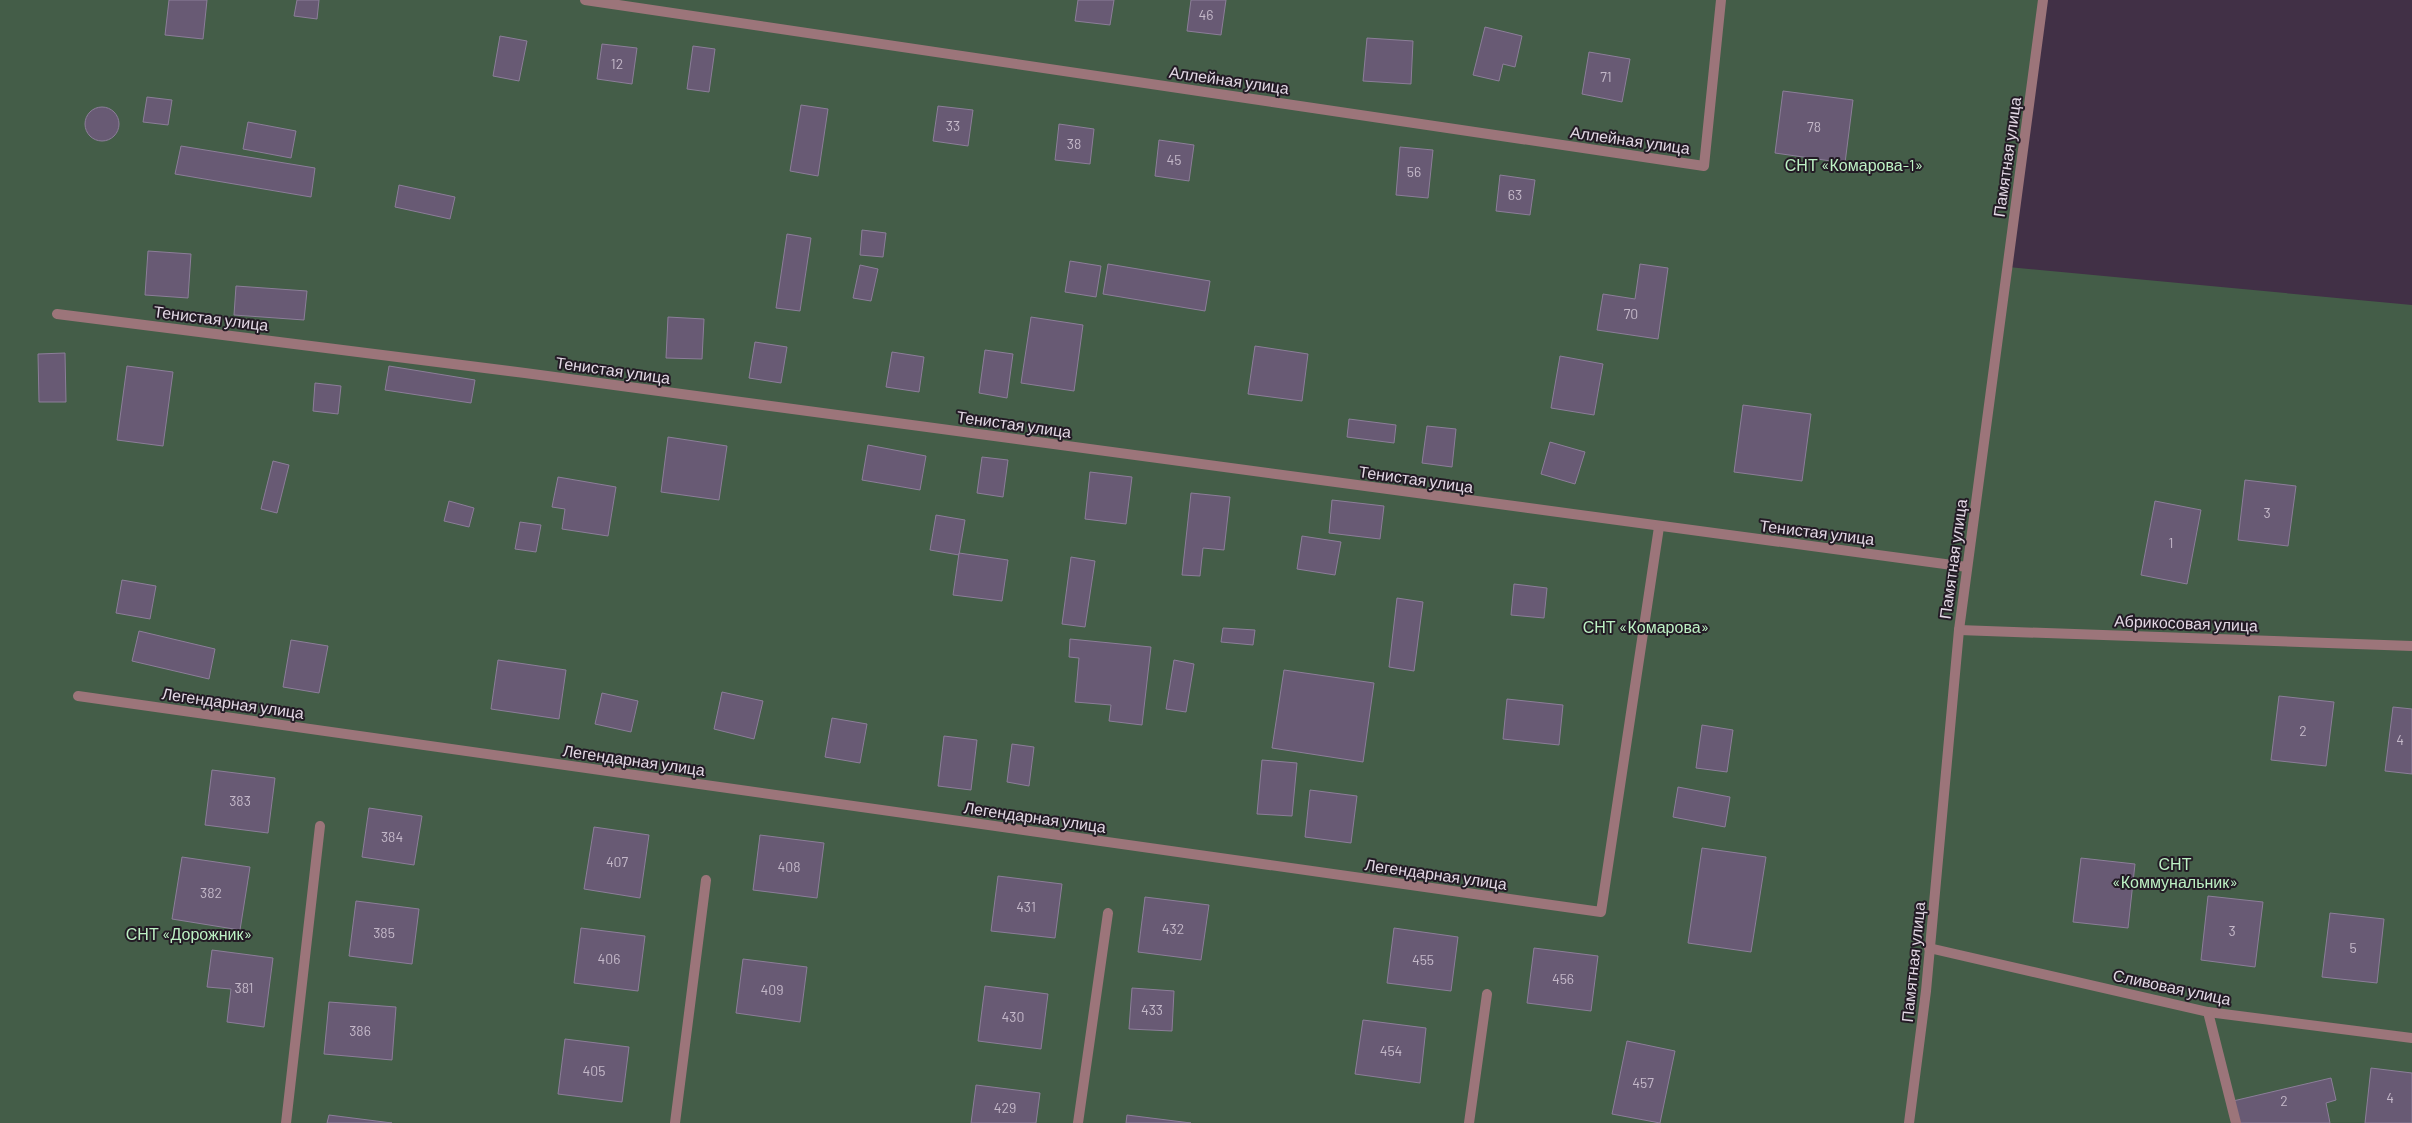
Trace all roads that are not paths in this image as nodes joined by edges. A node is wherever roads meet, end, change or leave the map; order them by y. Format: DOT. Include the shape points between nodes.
graph roads {
  1 [pos="585,0"];
  2 [pos="1721,0"];
  3 [pos="2043,0"];
  4 [pos="57,314"];
  5 [pos="1659,527"];
  6 [pos="1967,567"];
  7 [pos="1959,630"];
  8 [pos="2412,646"];
  9 [pos="78,696"];
  10 [pos="320,826"];
  11 [pos="706,880"];
  12 [pos="1108,913"];
  13 [pos="1929,948"];
  14 [pos="1488,994"];
  15 [pos="2208,1012"];
  16 [pos="2412,1038"];
  17 [pos="286,1123"];
  18 [pos="675,1123"];
  19 [pos="1078,1123"];
  20 [pos="1469,1123"];
  21 [pos="1909,1123"];
  22 [pos="2236,1123"];
  1 -- 2 [label="street, Аллейная улица" via="1704,166"];
  3 -- 6 [label="street, Памятная улица"];
  4 -- 5 [label="street, Тенистая улица" via="525,373"];
  5 -- 6 [label="street, Тенистая улица"];
  5 -- 9 [label="street, Легендарная улица" via="1602,912"];
  6 -- 7 [label="street, Памятная улица"];
  7 -- 8 [label="street, Абрикосовая улица"];
  7 -- 13 [label="street, Памятная улица"];
  10 -- 17 [label="street"];
  11 -- 18 [label="street"];
  12 -- 19 [label="street"];
  13 -- 15 [label="street, Сливовая улица"];
  13 -- 21 [label="street, Памятная улица"];
  14 -- 20 [label="street"];
  15 -- 16 [label="street, Сливовая улица"];
  15 -- 22 [label="street"];
}
